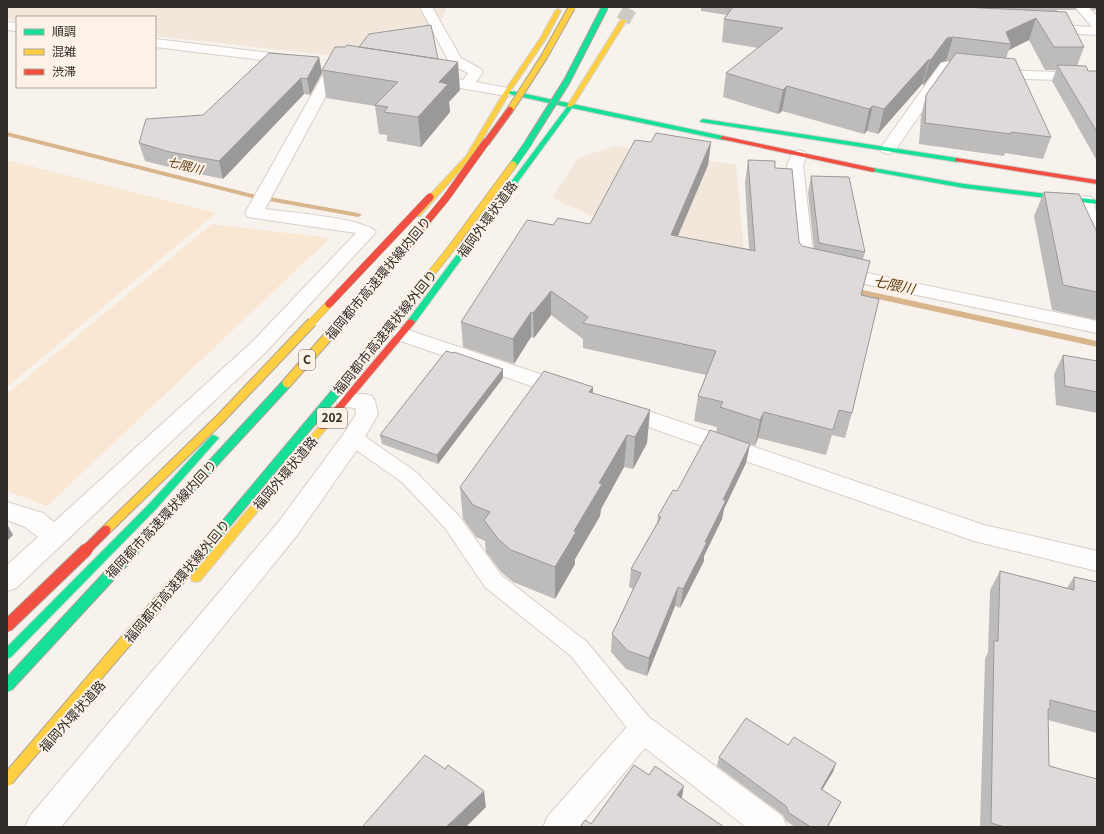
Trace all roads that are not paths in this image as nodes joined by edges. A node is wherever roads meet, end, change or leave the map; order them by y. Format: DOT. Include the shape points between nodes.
graph roads {
  1 [pos="426,7"];
  2 [pos="572,7"];
  3 [pos="605,7"];
  4 [pos="1081,7"];
  5 [pos="558,10"];
  6 [pos="623,21"];
  7 [pos="1097,24"];
  8 [pos="1034,28"];
  9 [pos="1097,31"];
  10 [pos="156,43"];
  11 [pos="304,61"];
  12 [pos="320,62"];
  13 [pos="336,64"];
  14 [pos="351,67"];
  15 [pos="413,76"];
  16 [pos="1097,77"];
  17 [pos="467,85"];
  18 [pos="508,92"];
  19 [pos="571,105"];
  20 [pos="645,112"];
  21 [pos="690,119"];
  22 [pos="504,121"];
  23 [pos="888,149"];
  24 [pos="799,155"];
  25 [pos="1097,182"];
  26 [pos="1091,201"];
  27 [pos="1097,228"];
  28 [pos="1097,327"];
  29 [pos="402,334"];
  30 [pos="583,396"];
  31 [pos="347,400"];
  32 [pos="606,404"];
  33 [pos="353,438"];
  34 [pos="7,511"];
  35 [pos="55,537"];
  36 [pos="1097,561"];
  37 [pos="7,581"];
  38 [pos="188,586"];
  39 [pos="7,626"];
  40 [pos="7,654"];
  41 [pos="119,663"];
  42 [pos="7,686"];
  43 [pos="54,727"];
  44 [pos="644,729"];
  45 [pos="7,780"];
  46 [pos="7,783"];
  47 [pos="7,788"];
  48 [pos="41,827"];
  49 [pos="559,827"];
  50 [pos="771,827"];
  1 -- 17 [label="street" via="455,60 476,72"];
  2 -- 22 [label="main road, 福岡都市高速環状線内回り / C, bridge"];
  3 -- 43 [label="main road, 福岡都市高速環状線外回り, bridge" via="567,81 540,126 457,241 310,425"];
  4 -- 7 [label="street"];
  5 -- 18 [label="main road" via="544,37"];
  6 -- 19 [label="main road, 福岡外環状道路 / 202"];
  8 -- 9 [label="street"];
  10 -- 11 [label="street"];
  12 -- 13 [label="street"];
  13 -- 14 [label="street"];
  13 -- 35 [label="street" via="254,213 356,227 367,232 259,347"];
  15 -- 17 [label="street"];
  16 -- 23 [label="street" via="1025,75 946,66"];
  17 -- 18 [label="street"];
  18 -- 19 [label="main road"];
  18 -- 40 [label="main road" via="469,157 153,506"];
  19 -- 20 [label="main road"];
  19 -- 24 [label="main road"];
  19 -- 29 [label="main road, 福岡外環状道路 / 202"];
  21 -- 23 [label="main road"];
  22 -- 39 [label="main road, bridge" via="220,419"];
  22 -- 42 [label="main road, 福岡都市高速環状線内回り / C, bridge" via="367,295"];
  23 -- 25 [label="main road"];
  24 -- 26 [label="main road" via="964,186"];
  24 -- 28 [label="street" via="795,168 805,266"];
  26 -- 27 [label="street" via="1086,211"];
  29 -- 30 [label="street"];
  29 -- 31 [label="main road, 福岡外環状道路 / 202"];
  31 -- 33 [label="street" via="364,401 367,414"];
  31 -- 38 [label="main road, 福岡外環状道路 / 202"];
  32 -- 36 [label="street" via="983,534"];
  33 -- 44 [label="lane" via="409,477 452,522 493,581 579,649"];
  33 -- 48 [label="street" via="289,527"];
  34 -- 35 [label="street" via="34,520"];
  35 -- 37 [label="street"];
  41 -- 47 [label="main road, 福岡外環状道路"];
  43 -- 45 [label="main road, 福岡都市高速環状線外回り, bridge"];
  43 -- 46 [label="main road, bridge"];
  44 -- 49 [label="street"];
  44 -- 50 [label="street"];
}
